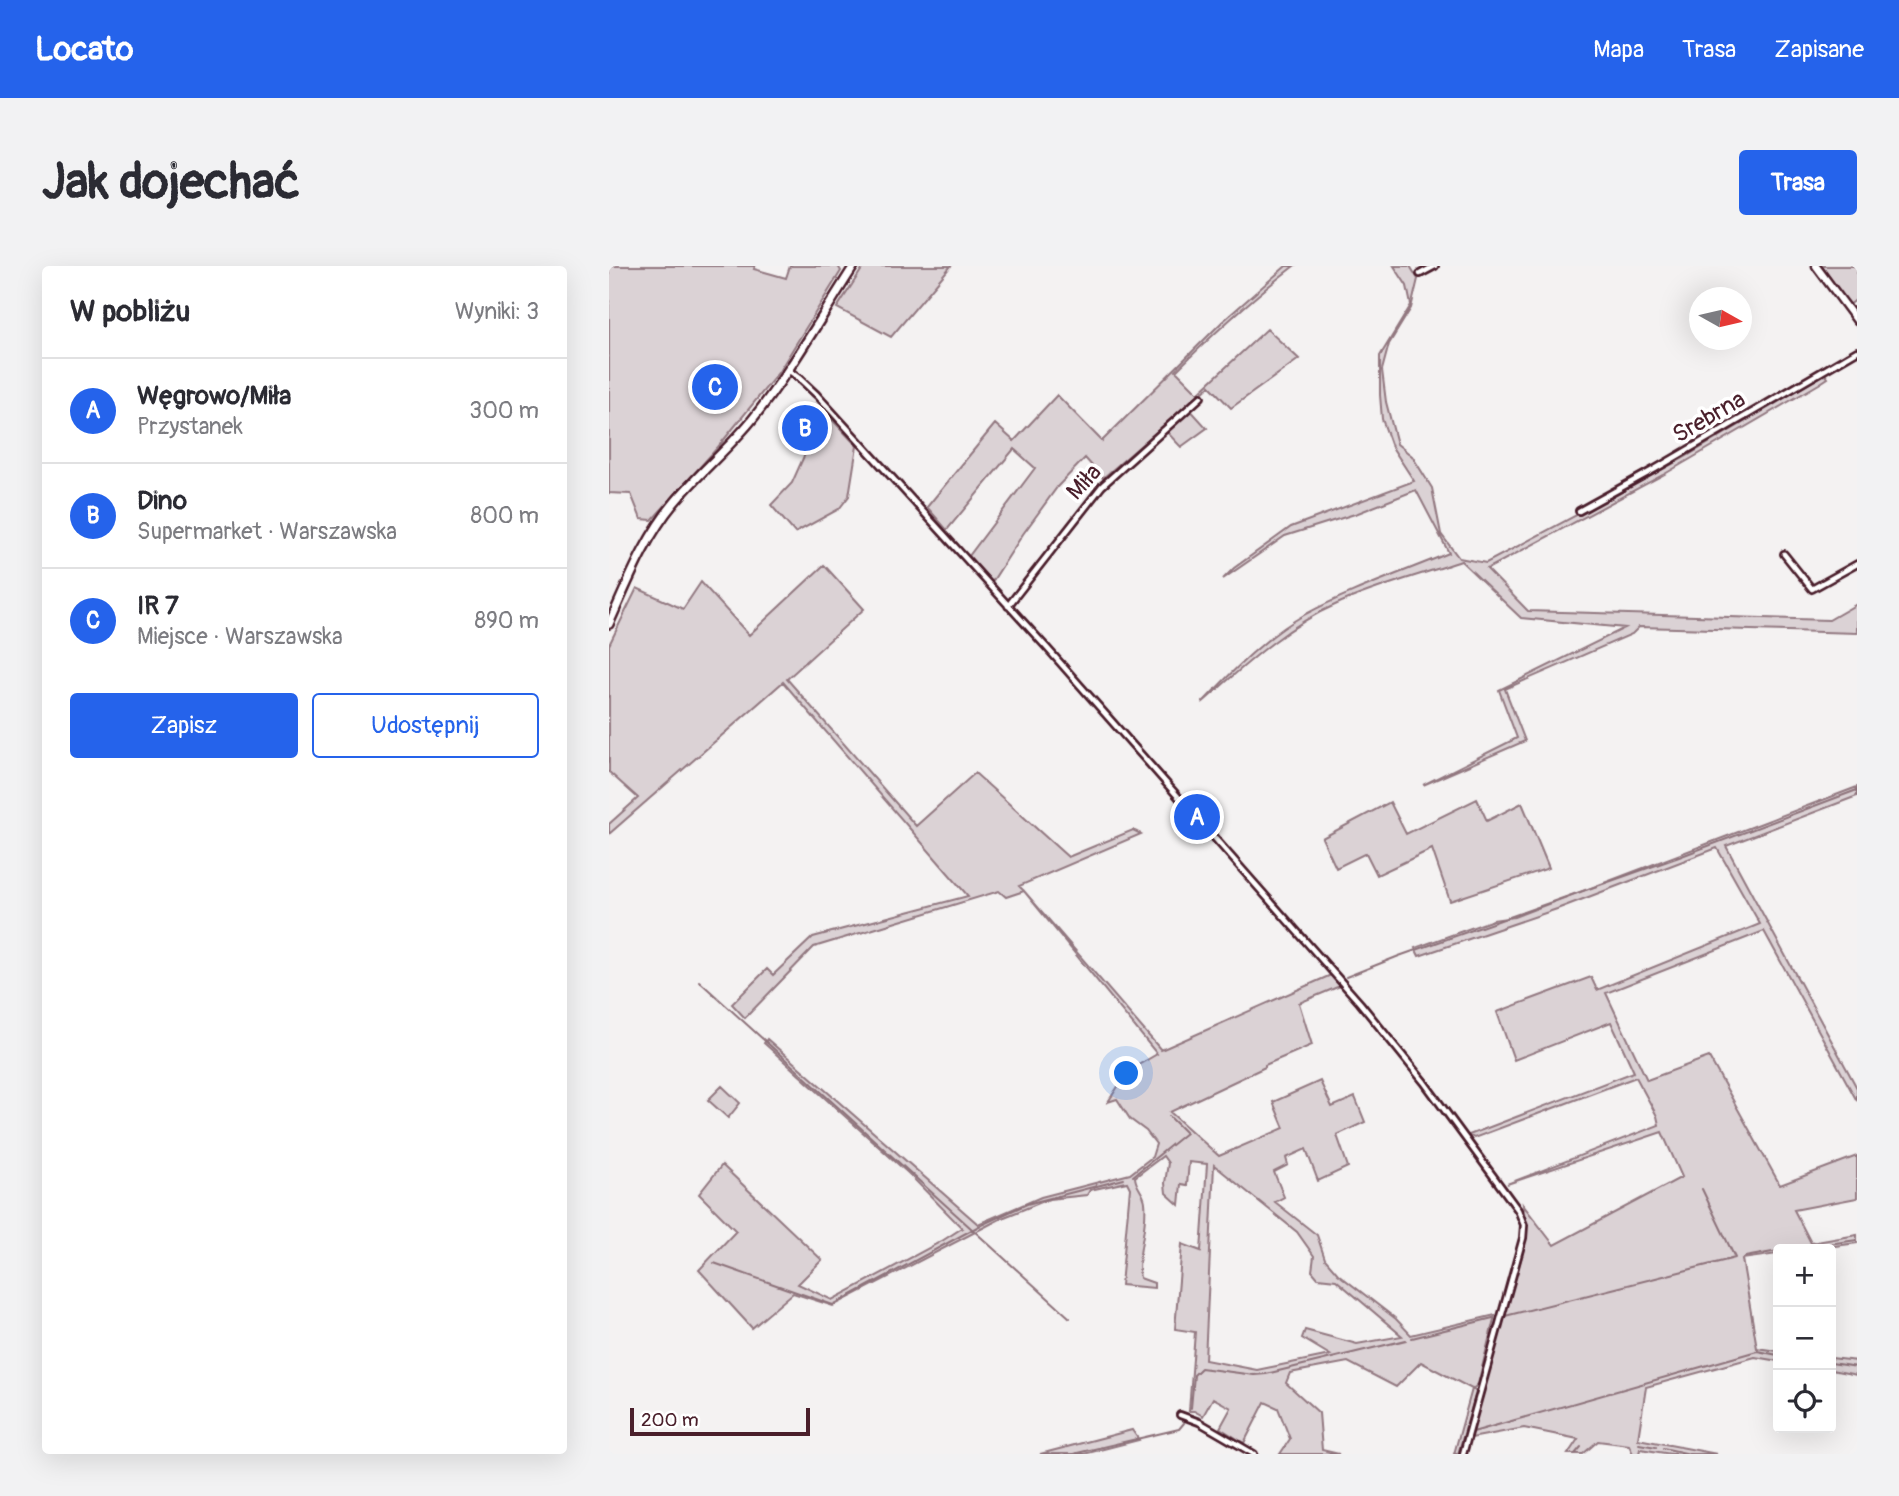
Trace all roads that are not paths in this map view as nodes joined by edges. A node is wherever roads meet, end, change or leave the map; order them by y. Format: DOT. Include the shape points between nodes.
graph roads {
  1 [pos="854,266"];
  2 [pos="1435,266"];
  3 [pos="1816,266"];
  4 [pos="1420,274"];
  5 [pos="1857,321"];
  6 [pos="1857,351"];
  7 [pos="787,369"];
  8 [pos="1201,397"];
  9 [pos="1579,512"];
  10 [pos="1784,554"];
  11 [pos="1857,564"];
  12 [pos="1008,606"];
  13 [pos="609,624"];
  14 [pos="1181,1415"];
  15 [pos="1254,1454"];
  16 [pos="1463,1454"];
  1 -- 7 [label="main road"];
  2 -- 4 [label="street"];
  3 -- 5 [label="street"];
  6 -- 9 [label="street, Srebrna"];
  7 -- 12 [label="street" via="817,395"];
  7 -- 13 [label="main road" via="751,421 667,512 649,539"];
  8 -- 12 [label="street, Miła" via="1102,486"];
  10 -- 11 [label="street" via="1812,589"];
  12 -- 16 [label="street" via="1360,1003 1518,1210 1524,1238"];
  14 -- 15 [label="street"];
}
